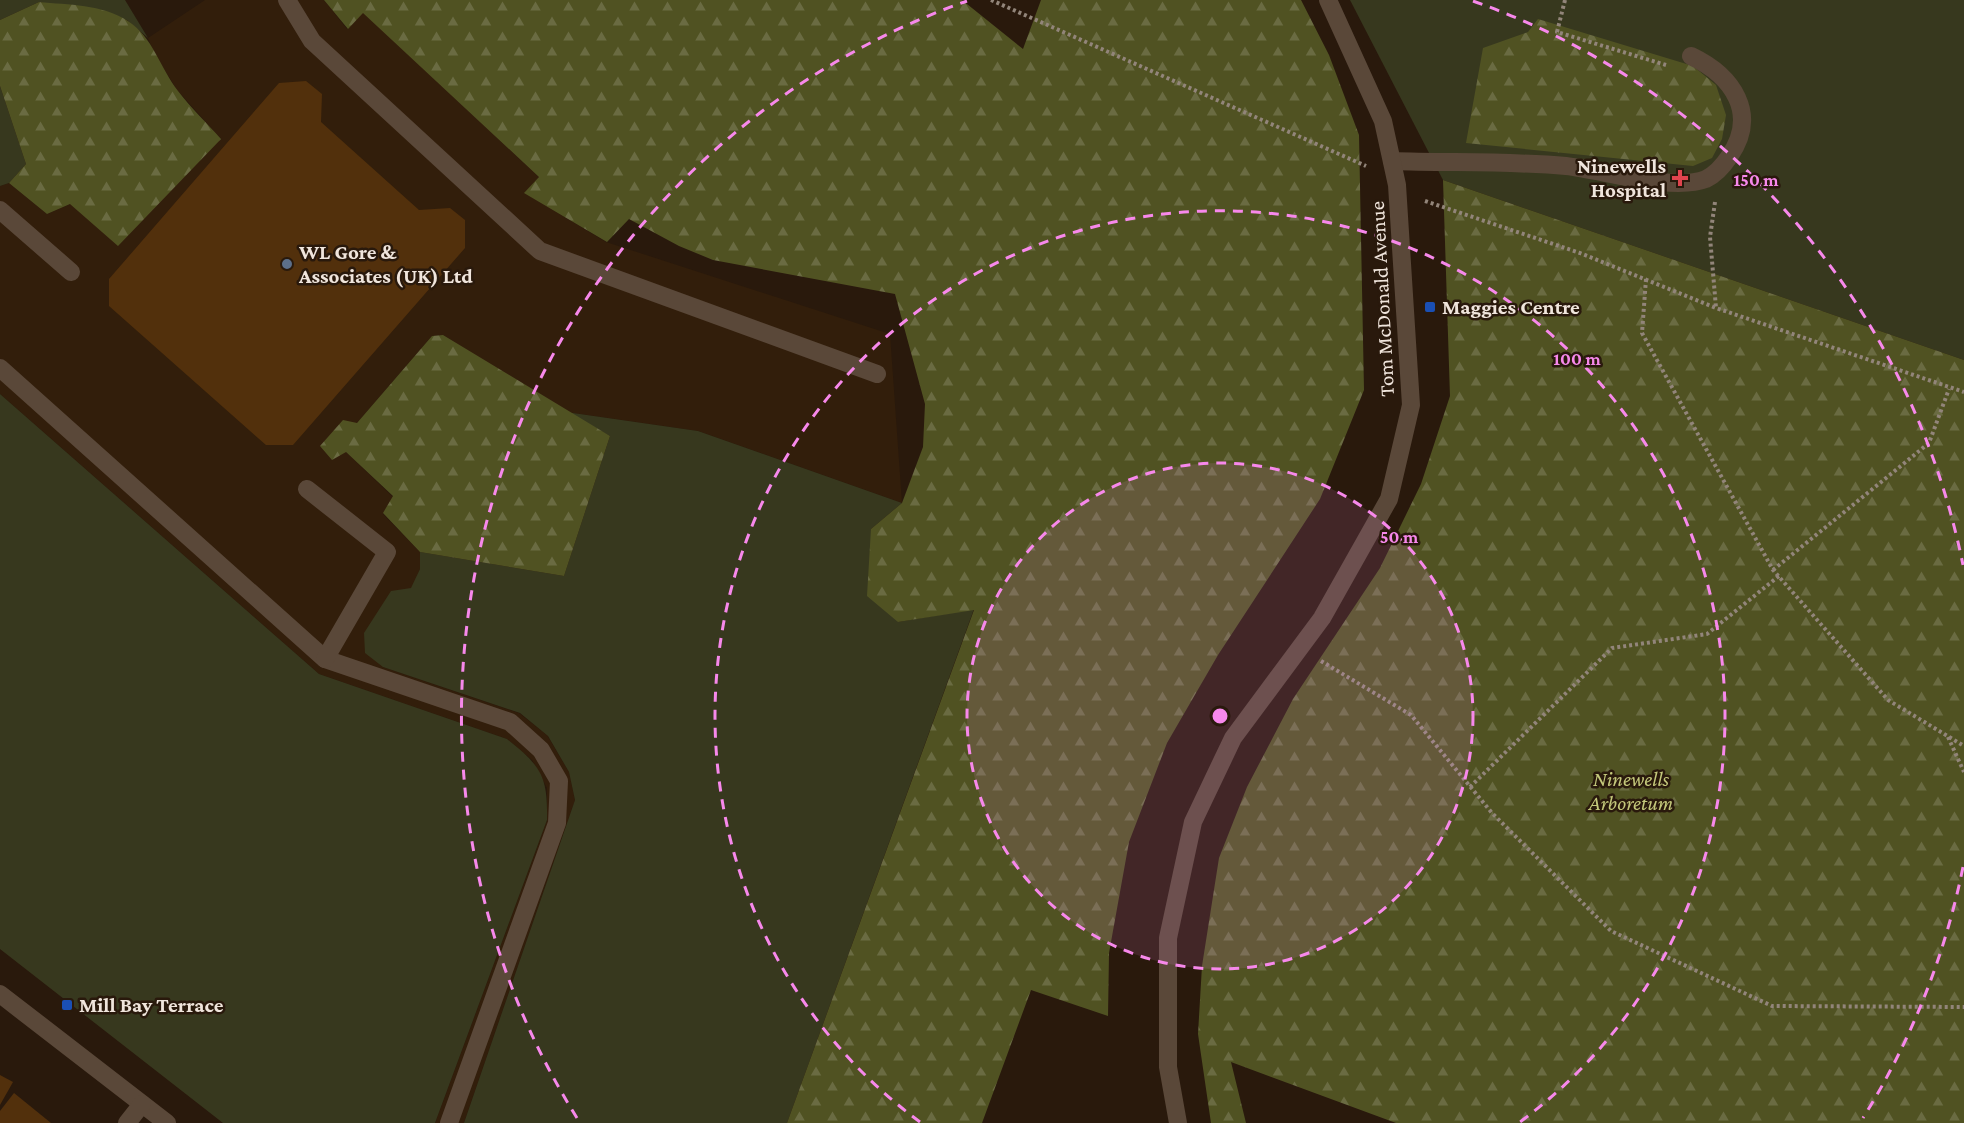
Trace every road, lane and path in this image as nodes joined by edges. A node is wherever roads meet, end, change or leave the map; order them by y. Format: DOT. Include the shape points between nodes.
graph roads {
  1 [pos="287,0"];
  2 [pos="991,0"];
  3 [pos="1328,0"];
  4 [pos="1565,0"];
  5 [pos="1691,56"];
  6 [pos="1671,66"];
  7 [pos="1720,169"];
  8 [pos="1395,177"];
  9 [pos="0,210"];
  10 [pos="71,272"];
  11 [pos="1646,279"];
  12 [pos="1716,308"];
  13 [pos="0,368"];
  14 [pos="877,374"];
  15 [pos="1949,389"];
  16 [pos="1964,392"];
  17 [pos="307,489"];
  18 [pos="1773,570"];
  19 [pos="1779,576"];
  20 [pos="1300,648"];
  21 [pos="325,659"];
  22 [pos="1948,737"];
  23 [pos="1964,746"];
  24 [pos="1964,772"];
  25 [pos="1470,787"];
  26 [pos="0,994"];
  27 [pos="1964,1007"];
  28 [pos="142,1104"];
  29 [pos="127,1123"];
  30 [pos="167,1123"];
  31 [pos="449,1123"];
  32 [pos="1178,1123"];
  1 -- 14 [label="street" via="312,41 540,251"];
  2 -- 8 [label="path"];
  3 -- 8 [label="street, Tom McDonald Avenue" via="1383,121"];
  4 -- 6 [label="path" via="1557,32"];
  5 -- 7 [label="street" via="1714,67 1741,103 1740,140"];
  7 -- 8 [label="street" via="1707,178 1682,184 1566,166"];
  7 -- 12 [label="path" via="1710,237"];
  8 -- 11 [label="path"];
  8 -- 20 [label="street, Tom McDonald Avenue" via="1411,405 1389,500 1322,618"];
  9 -- 10 [label="street"];
  11 -- 12 [label="path"];
  11 -- 18 [label="path" via="1642,333"];
  12 -- 15 [label="path"];
  13 -- 21 [label="street"];
  15 -- 16 [label="path"];
  15 -- 18 [label="path" via="1929,444"];
  17 -- 21 [label="street" via="387,552"];
  18 -- 19 [label="path"];
  19 -- 22 [label="path" via="1888,700"];
  19 -- 25 [label="path" via="1707,634 1612,648"];
  20 -- 25 [label="path" via="1411,715"];
  20 -- 32 [label="street, Tom McDonald Avenue" via="1233,738 1193,822 1168,938 1168,1067"];
  21 -- 31 [label="street" via="510,722 541,750 560,781 557,823"];
  22 -- 23 [label="path"];
  22 -- 24 [label="path"];
  25 -- 27 [label="path" via="1611,931 1772,1006"];
  26 -- 28 [label="street"];
  28 -- 29 [label="street"];
  28 -- 30 [label="street"];
}
